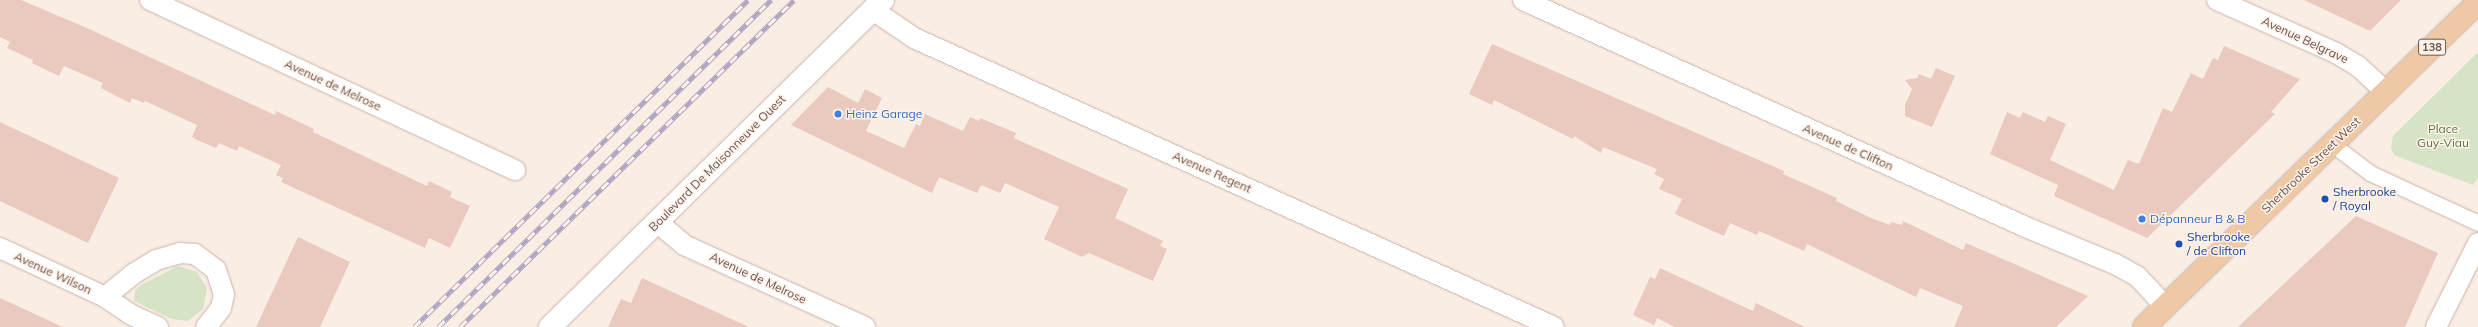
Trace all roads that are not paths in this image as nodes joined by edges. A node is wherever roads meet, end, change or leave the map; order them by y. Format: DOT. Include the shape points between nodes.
graph roads {
  1 [pos="150,0"];
  2 [pos="1523,0"];
  3 [pos="2217,0"];
  4 [pos="2478,2"];
  5 [pos="878,5"];
  6 [pos="2386,92"];
  7 [pos="2332,144"];
  8 [pos="515,170"];
  9 [pos="657,222"];
  10 [pos="2478,223"];
  11 [pos="2478,243"];
  12 [pos="0,248"];
  13 [pos="105,297"];
  14 [pos="2165,306"];
  15 [pos="158,327"];
  16 [pos="206,327"];
  17 [pos="550,327"];
  18 [pos="865,327"];
  19 [pos="1554,327"];
  20 [pos="2144,327"];
  21 [pos="2436,327"];
  1 -- 8 [label="street, Avenue de Melrose"];
  2 -- 14 [label="street, Avenue de Clifton" via="2028,228 2121,267 2147,285"];
  3 -- 6 [label="street, Avenue Belgrave" via="2336,53 2358,66"];
  4 -- 6 [label="main road, Sherbrooke Street West / 138"];
  5 -- 9 [label="street, Boulevard De Maisonneuve Ouest"];
  5 -- 19 [label="street, Avenue Regent" via="914,38"];
  6 -- 7 [label="main road, Sherbrooke Street West / 138"];
  7 -- 10 [label="street" via="2370,173"];
  7 -- 14 [label="main road, Sherbrooke Street West / 138"];
  9 -- 17 [label="street, Boulevard De Maisonneuve Ouest"];
  9 -- 18 [label="street, Avenue de Melrose" via="684,244"];
  11 -- 21 [label="street"];
  12 -- 13 [label="street, Avenue Wilson"];
  13 -- 15 [label="street, Avenue Wilson" via="130,314"];
  13 -- 16 [label="street, Avenue Wilson" via="133,274 156,260 180,253 195,254 216,270 224,294 221,308"];
  14 -- 20 [label="main road, Sherbrooke Street West / 138"];
}
